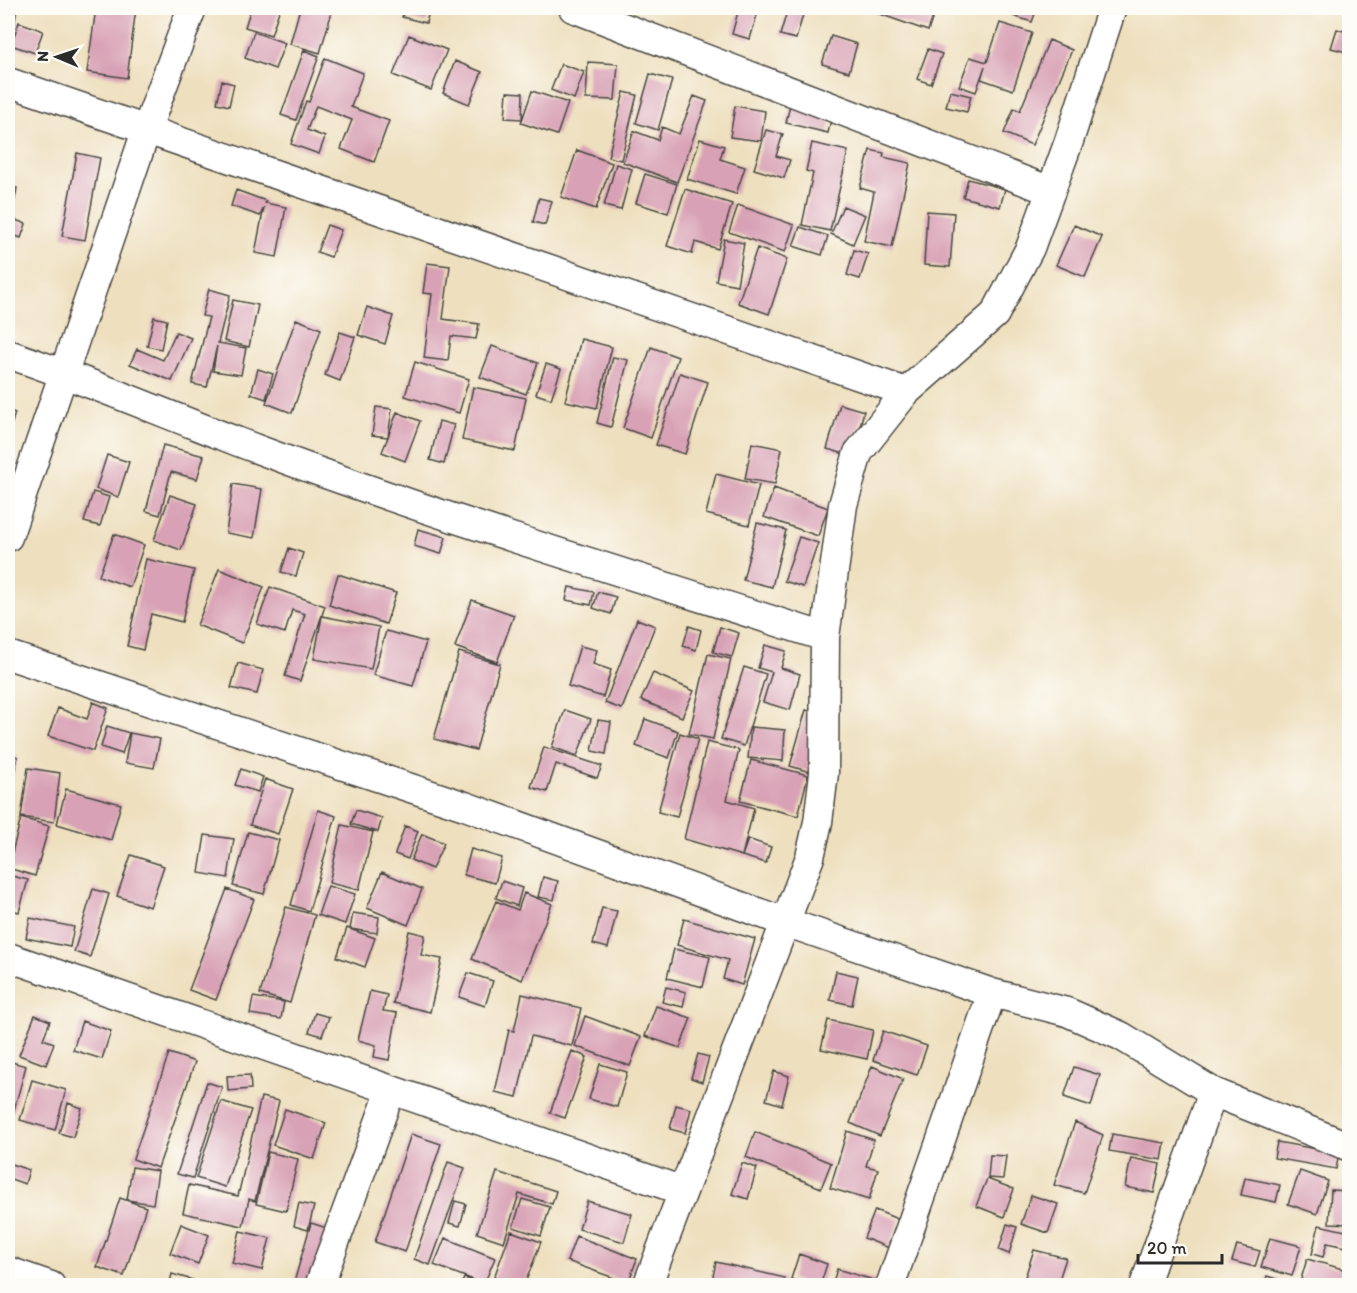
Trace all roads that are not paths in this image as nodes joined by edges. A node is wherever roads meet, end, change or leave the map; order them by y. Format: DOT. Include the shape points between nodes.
graph roads {
  1 [pos="192,8"];
  2 [pos="573,8"];
  3 [pos="1112,8"];
  4 [pos="8,82"];
  5 [pos="146,131"];
  6 [pos="1051,191"];
  7 [pos="8,354"];
  8 [pos="63,372"];
  9 [pos="906,392"];
  10 [pos="8,537"];
  11 [pos="825,637"];
  12 [pos="8,655"];
  13 [pos="785,922"];
  14 [pos="8,957"];
  15 [pos="992,993"];
  16 [pos="391,1090"];
  17 [pos="1213,1092"];
  18 [pos="1350,1147"];
  19 [pos="683,1191"];
  20 [pos="8,1271"];
  21 [pos="51,1286"];
  22 [pos="319,1286"];
  23 [pos="647,1286"];
  24 [pos="890,1286"];
  25 [pos="1144,1286"];
  1 -- 5 [label="street"];
  2 -- 6 [label="street"];
  3 -- 6 [label="street"];
  4 -- 5 [label="street"];
  5 -- 8 [label="street"];
  5 -- 9 [label="street"];
  6 -- 9 [label="street" via="1030,248 995,314"];
  7 -- 8 [label="street"];
  8 -- 10 [label="street"];
  8 -- 11 [label="street" via="256,449 437,513"];
  9 -- 11 [label="street" via="858,453 843,505"];
  11 -- 13 [label="street" via="824,773 818,822 810,857"];
  12 -- 13 [label="street" via="465,806"];
  13 -- 15 [label="street"];
  13 -- 19 [label="street"];
  14 -- 16 [label="street"];
  15 -- 17 [label="street" via="1067,1012 1121,1036"];
  15 -- 24 [label="street"];
  16 -- 19 [label="street"];
  16 -- 22 [label="street"];
  17 -- 18 [label="street"];
  17 -- 25 [label="street"];
  19 -- 23 [label="street"];
  20 -- 21 [label="street"];
}
